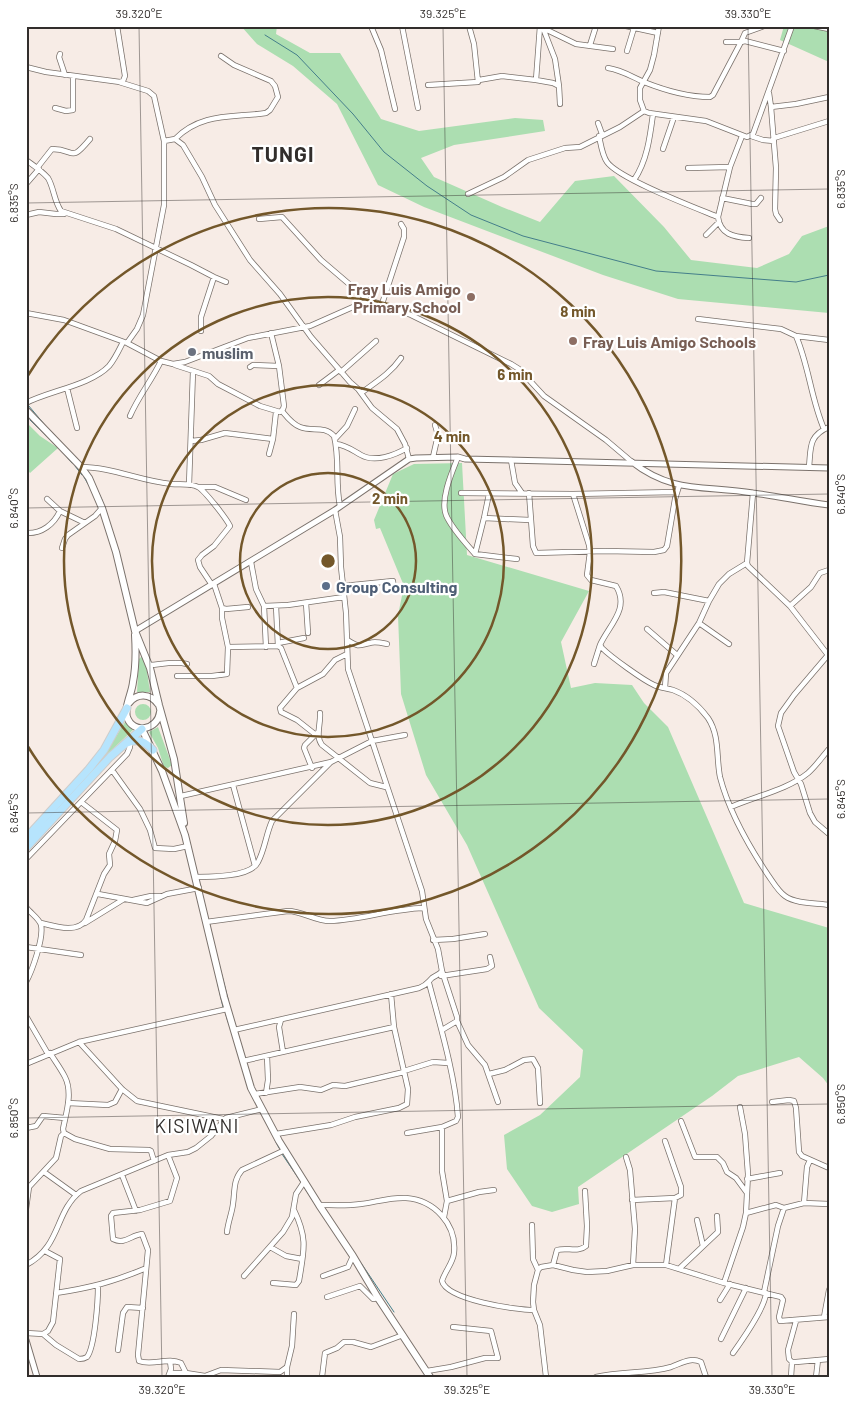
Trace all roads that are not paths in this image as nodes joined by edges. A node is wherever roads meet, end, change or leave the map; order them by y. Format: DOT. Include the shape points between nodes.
graph roads {
  1 [pos="117,26"];
  2 [pos="371,26"];
  3 [pos="402,26"];
  4 [pos="469,26"];
  5 [pos="596,26"];
  6 [pos="626,26"];
  7 [pos="659,26"];
  8 [pos="764,26"];
  9 [pos="792,26"];
  10 [pos="814,26"];
  11 [pos="542,27"];
  12 [pos="634,28"];
  13 [pos="829,28"];
  14 [pos="658,33"];
  15 [pos="726,42"];
  16 [pos="740,42"];
  17 [pos="590,45"];
  18 [pos="613,49"];
  19 [pos="627,51"];
  20 [pos="784,51"];
  21 [pos="60,54"];
  22 [pos="221,56"];
  23 [pos="26,67"];
  24 [pos="608,68"];
  25 [pos="65,75"];
  26 [pos="73,76"];
  27 [pos="479,80"];
  28 [pos="536,80"];
  29 [pos="119,82"];
  30 [pos="642,82"];
  31 [pos="428,84"];
  32 [pos="559,86"];
  33 [pos="769,92"];
  34 [pos="828,99"];
  35 [pos="560,104"];
  36 [pos="771,107"];
  37 [pos="55,108"];
  38 [pos="418,108"];
  39 [pos="395,109"];
  40 [pos="644,111"];
  41 [pos="653,114"];
  42 [pos="674,117"];
  43 [pos="829,121"];
  44 [pos="598,123"];
  45 [pos="601,135"];
  46 [pos="742,136"];
  47 [pos="751,136"];
  48 [pos="90,139"];
  49 [pos="175,139"];
  50 [pos="774,139"];
  51 [pos="164,141"];
  52 [pos="663,149"];
  53 [pos="26,160"];
  54 [pos="730,167"];
  55 [pos="38,168"];
  56 [pos="688,168"];
  57 [pos="634,180"];
  58 [pos="26,184"];
  59 [pos="468,194"];
  60 [pos="722,198"];
  61 [pos="762,198"];
  62 [pos="65,214"];
  63 [pos="26,216"];
  64 [pos="718,216"];
  65 [pos="259,219"];
  66 [pos="780,220"];
  67 [pos="719,222"];
  68 [pos="401,224"];
  69 [pos="706,235"];
  70 [pos="749,238"];
  71 [pos="155,248"];
  72 [pos="214,277"];
  73 [pos="226,282"];
  74 [pos="369,301"];
  75 [pos="382,304"];
  76 [pos="26,313"];
  77 [pos="698,319"];
  78 [pos="304,328"];
  79 [pos="201,331"];
  80 [pos="271,333"];
  81 [pos="796,336"];
  82 [pos="829,340"];
  83 [pos="376,341"];
  84 [pos="125,342"];
  85 [pos="401,358"];
  86 [pos="161,360"];
  87 [pos="173,364"];
  88 [pos="280,366"];
  89 [pos="250,367"];
  90 [pos="193,371"];
  91 [pos="340,371"];
  92 [pos="319,385"];
  93 [pos="67,388"];
  94 [pos="361,393"];
  95 [pos="26,403"];
  96 [pos="355,409"];
  97 [pos="26,410"];
  98 [pos="282,411"];
  99 [pos="276,412"];
  100 [pos="130,416"];
  101 [pos="435,426"];
  102 [pos="77,428"];
  103 [pos="826,428"];
  104 [pos="273,439"];
  105 [pos="191,441"];
  106 [pos="335,441"];
  107 [pos="407,448"];
  108 [pos="269,454"];
  109 [pos="433,457"];
  110 [pos="458,457"];
  111 [pos="410,459"];
  112 [pos="465,459"];
  113 [pos="511,460"];
  114 [pos="540,461"];
  115 [pos="632,462"];
  116 [pos="81,467"];
  117 [pos="809,468"];
  118 [pos="829,468"];
  119 [pos="189,485"];
  120 [pos="679,486"];
  121 [pos="198,487"];
  122 [pos="676,492"];
  123 [pos="753,492"];
  124 [pos="461,493"];
  125 [pos="529,493"];
  126 [pos="488,494"];
  127 [pos="522,494"];
  128 [pos="573,494"];
  129 [pos="47,499"];
  130 [pos="246,500"];
  131 [pos="829,505"];
  132 [pos="102,508"];
  133 [pos="338,508"];
  134 [pos="60,511"];
  135 [pos="484,518"];
  136 [pos="530,520"];
  137 [pos="85,523"];
  138 [pos="26,533"];
  139 [pos="62,548"];
  140 [pos="590,552"];
  141 [pos="475,554"];
  142 [pos="517,559"];
  143 [pos="251,562"];
  144 [pos="748,563"];
  145 [pos="829,570"];
  146 [pos="213,584"];
  147 [pos="343,586"];
  148 [pos="394,590"];
  149 [pos="654,593"];
  150 [pos="344,597"];
  151 [pos="709,602"];
  152 [pos="306,603"];
  153 [pos="248,606"];
  154 [pos="264,606"];
  155 [pos="276,606"];
  156 [pos="790,606"];
  157 [pos="222,608"];
  158 [pos="700,623"];
  159 [pos="647,629"];
  160 [pos="135,632"];
  161 [pos="308,633"];
  162 [pos="304,638"];
  163 [pos="347,640"];
  164 [pos="278,644"];
  165 [pos="388,644"];
  166 [pos="600,644"];
  167 [pos="729,644"];
  168 [pos="228,647"];
  169 [pos="266,647"];
  170 [pos="348,654"];
  171 [pos="677,655"];
  172 [pos="828,655"];
  173 [pos="188,664"];
  174 [pos="594,664"];
  175 [pos="150,665"];
  176 [pos="177,676"];
  177 [pos="297,688"];
  178 [pos="665,688"];
  179 [pos="128,706"];
  180 [pos="159,708"];
  181 [pos="320,713"];
  182 [pos="142,729"];
  183 [pos="317,734"];
  184 [pos="405,734"];
  185 [pos="372,741"];
  186 [pos="128,742"];
  187 [pos="120,748"];
  188 [pos="829,749"];
  189 [pos="153,750"];
  190 [pos="338,758"];
  191 [pos="331,762"];
  192 [pos="312,768"];
  193 [pos="112,770"];
  194 [pos="798,779"];
  195 [pos="233,785"];
  196 [pos="386,787"];
  197 [pos="181,796"];
  198 [pos="82,802"];
  199 [pos="731,807"];
  200 [pos="829,834"];
  201 [pos="185,835"];
  202 [pos="26,838"];
  203 [pos="188,846"];
  204 [pos="26,848"];
  205 [pos="26,859"];
  206 [pos="255,866"];
  207 [pos="196,877"];
  208 [pos="199,888"];
  209 [pos="98,894"];
  210 [pos="124,899"];
  211 [pos="829,905"];
  212 [pos="26,907"];
  213 [pos="423,908"];
  214 [pos="206,922"];
  215 [pos="41,924"];
  216 [pos="84,924"];
  217 [pos="485,934"];
  218 [pos="433,940"];
  219 [pos="26,947"];
  220 [pos="37,949"];
  221 [pos="81,955"];
  222 [pos="490,957"];
  223 [pos="442,974"];
  224 [pos="26,982"];
  225 [pos="429,983"];
  226 [pos="391,994"];
  227 [pos="227,1010"];
  228 [pos="26,1016"];
  229 [pos="282,1020"];
  230 [pos="457,1022"];
  231 [pos="394,1027"];
  232 [pos="234,1030"];
  233 [pos="442,1030"];
  234 [pos="79,1042"];
  235 [pos="283,1052"];
  236 [pos="49,1054"];
  237 [pos="266,1056"];
  238 [pos="243,1062"];
  239 [pos="448,1063"];
  240 [pos="26,1064"];
  241 [pos="404,1072"];
  242 [pos="489,1074"];
  243 [pos="122,1090"];
  244 [pos="266,1092"];
  245 [pos="254,1094"];
  246 [pos="498,1102"];
  247 [pos="772,1102"];
  248 [pos="68,1103"];
  249 [pos="540,1103"];
  250 [pos="740,1107"];
  251 [pos="262,1109"];
  252 [pos="65,1118"];
  253 [pos="223,1120"];
  254 [pos="681,1121"];
  255 [pos="442,1127"];
  256 [pos="26,1128"];
  257 [pos="64,1133"];
  258 [pos="407,1133"];
  259 [pos="276,1134"];
  260 [pos="665,1141"];
  261 [pos="285,1150"];
  262 [pos="168,1156"];
  263 [pos="626,1157"];
  264 [pos="810,1160"];
  265 [pos="154,1161"];
  266 [pos="829,1168"];
  267 [pos="44,1172"];
  268 [pos="780,1173"];
  269 [pos="122,1175"];
  270 [pos="747,1179"];
  271 [pos="304,1182"];
  272 [pos="494,1190"];
  273 [pos="584,1191"];
  274 [pos="748,1194"];
  275 [pos="76,1195"];
  276 [pos="675,1198"];
  277 [pos="632,1200"];
  278 [pos="447,1201"];
  279 [pos="804,1203"];
  280 [pos="829,1204"];
  281 [pos="319,1206"];
  282 [pos="784,1208"];
  283 [pos="26,1209"];
  284 [pos="293,1209"];
  285 [pos="136,1211"];
  286 [pos="746,1213"];
  287 [pos="718,1216"];
  288 [pos="444,1217"];
  289 [pos="697,1220"];
  290 [pos="532,1225"];
  291 [pos="227,1232"];
  292 [pos="270,1246"];
  293 [pos="702,1246"];
  294 [pos="45,1251"];
  295 [pos="354,1256"];
  296 [pos="302,1259"];
  297 [pos="26,1264"];
  298 [pos="553,1264"];
  299 [pos="633,1265"];
  300 [pos="666,1265"];
  301 [pos="680,1268"];
  302 [pos="144,1269"];
  303 [pos="538,1270"];
  304 [pos="244,1276"];
  305 [pos="322,1276"];
  306 [pos="724,1283"];
  307 [pos="273,1284"];
  308 [pos="730,1284"];
  309 [pos="98,1286"];
  310 [pos="746,1288"];
  311 [pos="829,1290"];
  312 [pos="765,1292"];
  313 [pos="56,1293"];
  314 [pos="327,1298"];
  315 [pos="378,1298"];
  316 [pos="720,1300"];
  317 [pos="143,1308"];
  318 [pos="534,1310"];
  319 [pos="294,1314"];
  320 [pos="827,1317"];
  321 [pos="796,1321"];
  322 [pos="453,1327"];
  323 [pos="26,1333"];
  324 [pos="43,1334"];
  325 [pos="403,1335"];
  326 [pos="721,1339"];
  327 [pos="26,1340"];
  328 [pos="118,1350"];
  329 [pos="733,1353"];
  330 [pos="829,1359"];
  331 [pos="818,1360"];
  332 [pos="170,1361"];
  333 [pos="792,1362"];
  334 [pos="287,1367"];
  335 [pos="645,1371"];
  336 [pos="186,1373"];
  337 [pos="429,1374"];
  338 [pos="169,1375"];
  339 [pos="608,1375"];
  340 [pos="37,1377"];
  341 [pos="287,1377"];
  342 [pos="322,1377"];
  343 [pos="546,1377"];
  344 [pos="596,1377"];
  345 [pos="645,1377"];
  346 [pos="706,1377"];
  347 [pos="791,1377"];
  348 [pos="816,1377"];
  1 -- 29 [label="street" via="125,76"];
  2 -- 39 [label="street" via="381,50"];
  3 -- 38 [label="street"];
  4 -- 27 [label="street"];
  5 -- 17 [label="street"];
  6 -- 12 [label="street"];
  7 -- 14 [label="street"];
  8 -- 16 [label="street" via="745,33"];
  9 -- 20 [label="street"];
  10 -- 13 [label="street"];
  11 -- 17 [label="street" via="570,42"];
  11 -- 28 [label="street"];
  11 -- 32 [label="street" via="555,59"];
  12 -- 14 [label="street"];
  12 -- 19 [label="street"];
  14 -- 30 [label="street" via="650,70"];
  15 -- 16 [label="street"];
  16 -- 20 [label="street"];
  16 -- 30 [label="street" via="710,98"];
  17 -- 18 [label="street"];
  20 -- 33 [label="street"];
  21 -- 25 [label="street"];
  22 -- 49 [label="street" via="271,81 278,97 266,112 209,119"];
  23 -- 25 [label="street"];
  24 -- 30 [label="street" via="620,70"];
  25 -- 26 [label="street"];
  26 -- 29 [label="street"];
  26 -- 37 [label="street" via="73,110"];
  27 -- 28 [label="street" via="502,76"];
  27 -- 31 [label="street"];
  28 -- 32 [label="street"];
  29 -- 51 [label="street" via="154,96"];
  30 -- 40 [label="street" via="640,100"];
  32 -- 35 [label="street"];
  33 -- 36 [label="street"];
  33 -- 47 [label="street"];
  34 -- 36 [label="street"];
  36 -- 50 [label="street"];
  40 -- 41 [label="street"];
  40 -- 45 [label="street"];
  41 -- 42 [label="street"];
  41 -- 57 [label="street" via="646,154"];
  42 -- 46 [label="street" via="706,121"];
  42 -- 52 [label="street"];
  43 -- 50 [label="street"];
  44 -- 45 [label="street"];
  45 -- 57 [label="street" via="607,162"];
  45 -- 59 [label="street" via="580,147 565,148 528,160 504,177"];
  46 -- 47 [label="street"];
  46 -- 54 [label="street"];
  47 -- 50 [label="street"];
  48 -- 55 [label="street" via="74,154 52,149"];
  49 -- 51 [label="street"];
  49 -- 78 [label="street" via="183,145 250,260"];
  50 -- 66 [label="street" via="775,209"];
  51 -- 71 [label="street" via="164,205"];
  53 -- 55 [label="street"];
  54 -- 56 [label="street"];
  54 -- 60 [label="street"];
  55 -- 58 [label="street"];
  55 -- 62 [label="street" via="48,178 56,203"];
  57 -- 64 [label="street"];
  60 -- 61 [label="street" via="756,204"];
  60 -- 64 [label="street"];
  62 -- 63 [label="street" via="39,212"];
  62 -- 71 [label="street" via="116,229"];
  64 -- 67 [label="street"];
  65 -- 74 [label="street" via="282,217 321,260"];
  67 -- 69 [label="street"];
  67 -- 70 [label="street" via="728,235"];
  68 -- 75 [label="street" via="404,237"];
  71 -- 72 [label="street"];
  71 -- 84 [label="street" via="143,315 137,329"];
  72 -- 73 [label="street"];
  72 -- 79 [label="street" via="201,317"];
  74 -- 75 [label="street"];
  74 -- 78 [label="street"];
  75 -- 115 [label="street" via="411,314 511,364 544,396"];
  76 -- 84 [label="street" via="64,320"];
  77 -- 81 [label="street" via="781,329"];
  78 -- 80 [label="street"];
  78 -- 91 [label="street"];
  80 -- 87 [label="street"];
  80 -- 88 [label="street"];
  81 -- 82 [label="street"];
  81 -- 103 [label="street" via="807,366 815,404"];
  83 -- 91 [label="street"];
  84 -- 86 [label="street"];
  84 -- 93 [label="street" via="106,369"];
  85 -- 94 [label="street" via="395,367"];
  86 -- 87 [label="street"];
  86 -- 100 [label="street"];
  87 -- 90 [label="street"];
  88 -- 89 [label="street"];
  88 -- 98 [label="street"];
  90 -- 99 [label="street" via="209,376 218,384"];
  90 -- 105 [label="street"];
  91 -- 92 [label="street"];
  91 -- 94 [label="street"];
  93 -- 95 [label="street"];
  93 -- 102 [label="street"];
  94 -- 107 [label="street" via="372,408 397,429"];
  96 -- 106 [label="street"];
  97 -- 116 [label="main road"];
  98 -- 99 [label="street"];
  98 -- 106 [label="street" via="300,427 326,430"];
  99 -- 104 [label="street"];
  101 -- 109 [label="street" via="438,436"];
  103 -- 117 [label="street" via="811,443"];
  104 -- 105 [label="street" via="225,433"];
  104 -- 108 [label="street"];
  105 -- 119 [label="street"];
  106 -- 107 [label="street" via="363,456 374,458 391,456"];
  106 -- 133 [label="street"];
  107 -- 111 [label="street"];
  109 -- 110 [label="street"];
  109 -- 111 [label="street"];
  110 -- 112 [label="street"];
  110 -- 141 [label="street" via="444,507 450,523"];
  111 -- 133 [label="street"];
  112 -- 113 [label="street"];
  112 -- 114 [label="street"];
  113 -- 114 [label="street"];
  113 -- 127 [label="street" via="515,482"];
  114 -- 115 [label="street"];
  115 -- 117 [label="street"];
  115 -- 120 [label="street" via="647,474"];
  116 -- 119 [label="street"];
  116 -- 132 [label="main road"];
  117 -- 118 [label="street"];
  119 -- 121 [label="street"];
  120 -- 122 [label="street"];
  120 -- 123 [label="street"];
  121 -- 130 [label="street" via="215,487"];
  121 -- 146 [label="street" via="230,526 198,560"];
  122 -- 128 [label="street"];
  122 -- 140 [label="street" via="670,535 664,550"];
  123 -- 131 [label="street"];
  123 -- 144 [label="street"];
  124 -- 126 [label="street"];
  125 -- 127 [label="street"];
  125 -- 128 [label="street"];
  125 -- 136 [label="street"];
  126 -- 127 [label="street"];
  126 -- 135 [label="street"];
  128 -- 140 [label="street"];
  129 -- 134 [label="street"];
  132 -- 137 [label="street"];
  132 -- 160 [label="main road"];
  133 -- 143 [label="street"];
  133 -- 147 [label="street"];
  134 -- 137 [label="street"];
  134 -- 138 [label="street" via="48,527 37,533"];
  135 -- 136 [label="street"];
  135 -- 141 [label="street"];
  136 -- 140 [label="street" via="536,552"];
  137 -- 139 [label="street" via="68,535"];
  140 -- 166 [label="street" via="588,577 616,586 620,594 619,614"];
  141 -- 142 [label="street"];
  143 -- 146 [label="street"];
  143 -- 154 [label="street" via="256,589"];
  144 -- 151 [label="street" via="724,578"];
  144 -- 156 [label="street"];
  145 -- 156 [label="street" via="820,573 811,587"];
  146 -- 157 [label="street"];
  146 -- 160 [label="street"];
  147 -- 148 [label="street" via="393,581"];
  147 -- 150 [label="street"];
  149 -- 151 [label="street" via="664,592"];
  150 -- 152 [label="street"];
  150 -- 163 [label="street"];
  151 -- 158 [label="street"];
  152 -- 155 [label="street"];
  152 -- 161 [label="street"];
  153 -- 157 [label="street"];
  154 -- 155 [label="street"];
  154 -- 169 [label="street"];
  155 -- 164 [label="street"];
  156 -- 172 [label="street"];
  157 -- 168 [label="street"];
  158 -- 167 [label="street"];
  158 -- 171 [label="street"];
  159 -- 171 [label="street"];
  160 -- 175 [label="main road"];
  160 -- 179 [label="main road" via="136,652"];
  162 -- 164 [label="street"];
  163 -- 165 [label="street" via="361,646 371,642"];
  163 -- 170 [label="street"];
  164 -- 169 [label="street"];
  164 -- 177 [label="street"];
  166 -- 174 [label="street"];
  166 -- 178 [label="street" via="625,666 654,685"];
  168 -- 169 [label="street"];
  168 -- 176 [label="street" via="227,674"];
  170 -- 177 [label="street" via="335,660 323,674"];
  170 -- 185 [label="street" via="350,677"];
  171 -- 178 [label="street" via="666,673"];
  172 -- 194 [label="street" via="794,695 778,720"];
  173 -- 175 [label="street"];
  175 -- 180 [label="main road"];
  177 -- 183 [label="street" via="280,710"];
  178 -- 199 [label="street" via="686,696 708,718 717,744 720,776"];
  179 -- 180 [label="main road" via="134,698 146,695"];
  179 -- 182 [label="main road" via="130,723"];
  179 -- 202 [label="main road" via="104,750"];
  180 -- 182 [label="main road" via="160,715 155,724"];
  180 -- 197 [label="main road"];
  181 -- 183 [label="street"];
  182 -- 187 [label="main road"];
  182 -- 189 [label="main road"];
  183 -- 190 [label="street" via="319,741"];
  183 -- 192 [label="street" via="304,748"];
  184 -- 185 [label="street"];
  185 -- 190 [label="street"];
  185 -- 196 [label="street"];
  186 -- 187 [label="main road"];
  186 -- 189 [label="main road" via="142,741"];
  186 -- 193 [label="street" via="129,751"];
  187 -- 204 [label="main road"];
  188 -- 194 [label="street" via="810,772"];
  189 -- 201 [label="main road"];
  190 -- 191 [label="street"];
  190 -- 196 [label="street" via="370,783"];
  191 -- 192 [label="street"];
  191 -- 206 [label="street" via="272,821"];
  192 -- 195 [label="street"];
  193 -- 198 [label="street"];
  193 -- 203 [label="street" via="140,809 155,848"];
  194 -- 199 [label="street"];
  194 -- 200 [label="street" via="815,822"];
  195 -- 197 [label="street"];
  195 -- 206 [label="street"];
  196 -- 213 [label="street" via="422,891"];
  197 -- 201 [label="main road"];
  198 -- 205 [label="street"];
  198 -- 209 [label="street" via="118,832 110,852 110,865"];
  199 -- 211 [label="street" via="751,848 781,892 791,899"];
  201 -- 203 [label="main road"];
  203 -- 207 [label="main road"];
  206 -- 207 [label="street" via="220,876"];
  207 -- 208 [label="main road"];
  208 -- 210 [label="street" via="162,896 147,903"];
  208 -- 214 [label="main road"];
  209 -- 210 [label="street"];
  209 -- 216 [label="street"];
  210 -- 216 [label="street"];
  212 -- 215 [label="street"];
  213 -- 214 [label="street" via="335,920 288,911"];
  213 -- 218 [label="street"];
  214 -- 227 [label="main road"];
  215 -- 216 [label="street" via="76,928"];
  215 -- 220 [label="street"];
  217 -- 218 [label="street"];
  218 -- 223 [label="street"];
  219 -- 220 [label="street"];
  220 -- 221 [label="street"];
  220 -- 224 [label="street" via="35,963"];
  222 -- 223 [label="street" via="492,966 488,969"];
  223 -- 225 [label="street"];
  223 -- 230 [label="street" via="454,1003"];
  225 -- 226 [label="street"];
  225 -- 233 [label="street"];
  226 -- 229 [label="street"];
  226 -- 231 [label="street"];
  227 -- 232 [label="main road"];
  227 -- 234 [label="street"];
  228 -- 236 [label="street"];
  229 -- 232 [label="street"];
  229 -- 235 [label="street" via="279,1027"];
  230 -- 233 [label="street"];
  230 -- 242 [label="street" via="468,1045"];
  231 -- 235 [label="street"];
  231 -- 241 [label="street"];
  232 -- 238 [label="main road"];
  233 -- 239 [label="street"];
  234 -- 236 [label="street"];
  234 -- 243 [label="street"];
  235 -- 237 [label="street"];
  236 -- 240 [label="street"];
  236 -- 248 [label="street" via="65,1078"];
  237 -- 238 [label="street"];
  237 -- 244 [label="street"];
  238 -- 245 [label="main road"];
  239 -- 241 [label="street" via="425,1064"];
  239 -- 255 [label="street" via="458,1118"];
  241 -- 244 [label="street" via="345,1086 333,1084 321,1090 300,1087"];
  241 -- 259 [label="street" via="409,1095 404,1106 331,1125"];
  242 -- 246 [label="street"];
  242 -- 249 [label="street" via="533,1058 538,1068"];
  243 -- 248 [label="street" via="115,1102 108,1105"];
  243 -- 253 [label="street" via="141,1103"];
  244 -- 245 [label="street"];
  245 -- 251 [label="main road"];
  247 -- 264 [label="street" via="794,1101 798,1150"];
  248 -- 252 [label="street"];
  250 -- 270 [label="street" via="746,1134"];
  251 -- 253 [label="street"];
  251 -- 259 [label="main road"];
  252 -- 256 [label="street" via="43,1116 36,1126"];
  252 -- 257 [label="street"];
  253 -- 262 [label="street" via="196,1148"];
  254 -- 274 [label="street" via="695,1157 717,1157 726,1172 736,1178"];
  255 -- 258 [label="street"];
  255 -- 278 [label="street" via="442,1165"];
  257 -- 265 [label="street" via="110,1149 149,1150"];
  257 -- 267 [label="street" via="56,1158"];
  259 -- 261 [label="main road"];
  260 -- 276 [label="street" via="681,1187 681,1195"];
  261 -- 271 [label="main road"];
  261 -- 291 [label="street" via="238,1174"];
  262 -- 265 [label="street"];
  262 -- 285 [label="street" via="177,1178 170,1201"];
  263 -- 277 [label="street"];
  264 -- 266 [label="street"];
  264 -- 279 [label="street"];
  265 -- 269 [label="street"];
  267 -- 275 [label="street"];
  267 -- 283 [label="street" via="29,1187"];
  268 -- 270 [label="street"];
  269 -- 275 [label="street" via="88,1187"];
  269 -- 285 [label="street"];
  270 -- 274 [label="street"];
  271 -- 281 [label="main road"];
  271 -- 284 [label="street" via="296,1194"];
  272 -- 278 [label="street"];
  273 -- 298 [label="street" via="586,1246 579,1250 557,1250"];
  274 -- 286 [label="street"];
  275 -- 294 [label="street"];
  276 -- 277 [label="street"];
  276 -- 300 [label="street"];
  277 -- 299 [label="street" via="636,1240"];
  278 -- 288 [label="street"];
  279 -- 280 [label="street"];
  279 -- 282 [label="street"];
  281 -- 288 [label="street" via="404,1198 421,1201"];
  281 -- 295 [label="main road"];
  282 -- 286 [label="street" via="778,1205"];
  282 -- 312 [label="street"];
  284 -- 292 [label="street" via="283,1232"];
  284 -- 296 [label="street" via="303,1234"];
  285 -- 317 [label="street" via="112,1214 112,1237 118,1241 138,1234 144,1237 149,1256"];
  286 -- 306 [label="street"];
  287 -- 293 [label="street" via="718,1232"];
  288 -- 318 [label="street" via="454,1252 442,1281 444,1285 458,1294 493,1305"];
  289 -- 293 [label="street"];
  290 -- 303 [label="street" via="532,1259"];
  292 -- 296 [label="street" via="286,1256"];
  292 -- 304 [label="street"];
  293 -- 301 [label="street"];
  294 -- 297 [label="street"];
  294 -- 313 [label="street" via="60,1259"];
  295 -- 305 [label="street" via="348,1267"];
  295 -- 315 [label="main road"];
  296 -- 307 [label="street" via="298,1284"];
  298 -- 299 [label="street" via="587,1272"];
  298 -- 303 [label="street"];
  299 -- 300 [label="street"];
  300 -- 301 [label="street"];
  301 -- 306 [label="street"];
  302 -- 309 [label="street"];
  303 -- 318 [label="street" via="533,1292"];
  306 -- 308 [label="street"];
  308 -- 310 [label="street"];
  308 -- 316 [label="street"];
  309 -- 313 [label="street"];
  309 -- 324 [label="street" via="88,1356 80,1359"];
  310 -- 312 [label="street"];
  310 -- 326 [label="street"];
  311 -- 320 [label="street"];
  312 -- 321 [label="street" via="782,1298 780,1321"];
  312 -- 329 [label="street" via="765,1300"];
  313 -- 324 [label="street" via="53,1322"];
  314 -- 315 [label="street" via="360,1286 372,1299"];
  315 -- 325 [label="main road"];
  317 -- 328 [label="street" via="130,1307 123,1313"];
  317 -- 332 [label="street" via="139,1361"];
  318 -- 343 [label="street" via="540,1325"];
  319 -- 334 [label="street"];
  320 -- 321 [label="street"];
  321 -- 333 [label="street" via="788,1350"];
  322 -- 337 [label="street" via="491,1331 498,1358 485,1358"];
  323 -- 324 [label="street"];
  325 -- 337 [label="main road"];
  325 -- 342 [label="street" via="371,1347 349,1341 342,1343 325,1353"];
  327 -- 340 [label="street"];
  330 -- 331 [label="street"];
  331 -- 333 [label="street"];
  331 -- 348 [label="street"];
  332 -- 336 [label="street" via="180,1362"];
  332 -- 338 [label="street"];
  333 -- 347 [label="street"];
  334 -- 336 [label="street" via="280,1372 221,1370 204,1376"];
  334 -- 341 [label="street"];
  335 -- 339 [label="street"];
  335 -- 345 [label="street"];
  335 -- 346 [label="street" via="698,1360 702,1362"];
  336 -- 338 [label="street"];
  339 -- 344 [label="street"];
}
